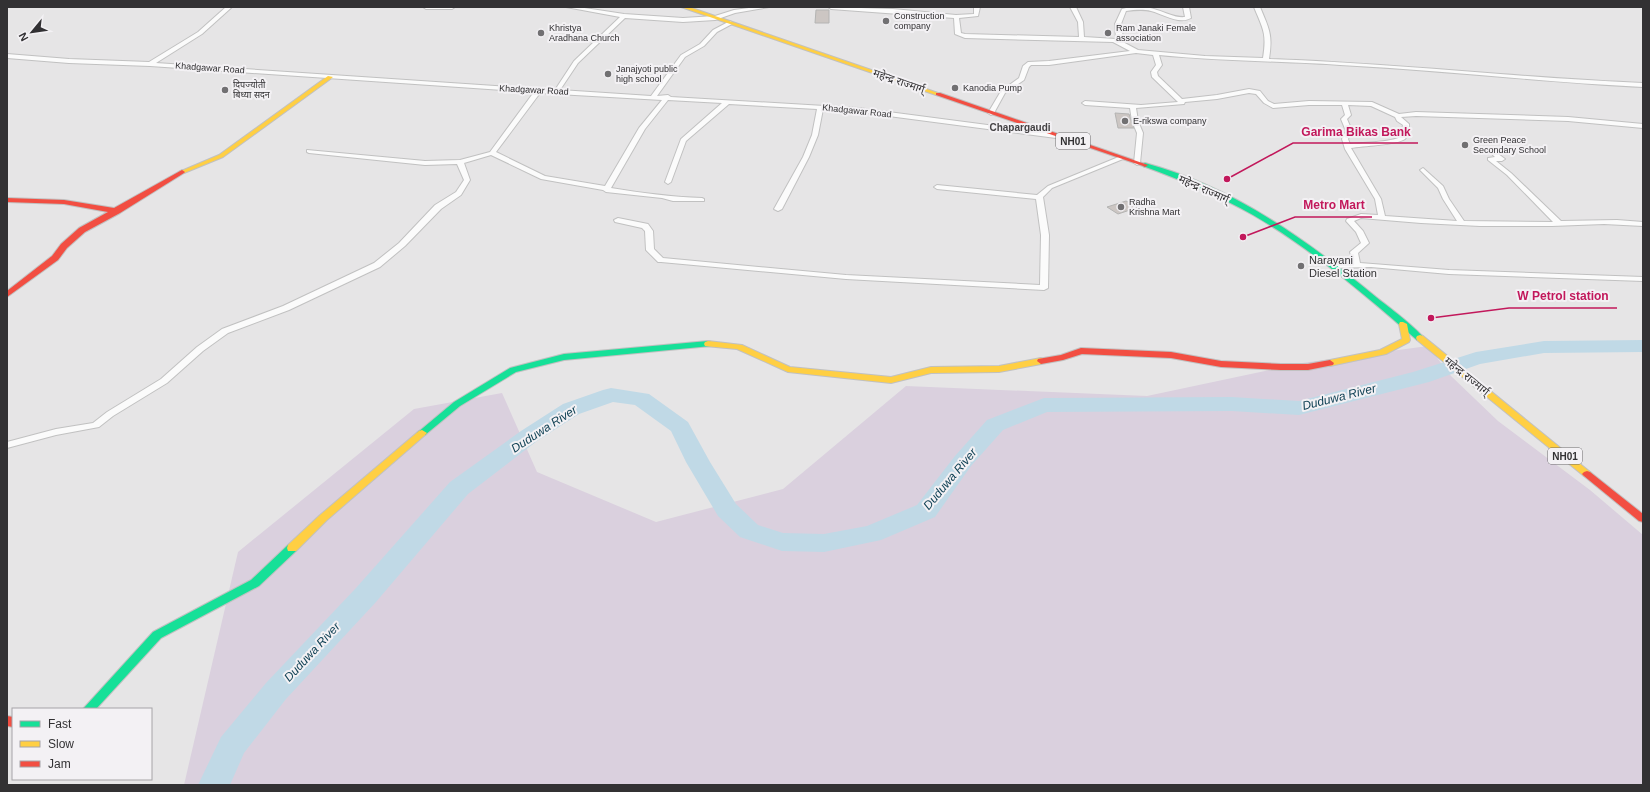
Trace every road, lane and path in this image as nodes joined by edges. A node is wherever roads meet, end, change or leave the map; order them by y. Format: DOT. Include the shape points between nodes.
graph roads {
  1 [pos="229,7"];
  2 [pos="426,7"];
  3 [pos="452,7"];
  4 [pos="569,7"];
  5 [pos="684,7"];
  6 [pos="766,7"];
  7 [pos="831,7"];
  8 [pos="977,7"];
  9 [pos="1073,7"];
  10 [pos="1186,7"];
  11 [pos="1257,7"];
  12 [pos="880,8"];
  13 [pos="624,16"];
  14 [pos="956,17"];
  15 [pos="715,18"];
  16 [pos="730,23"];
  17 [pos="1081,38"];
  18 [pos="1118,41"];
  19 [pos="1134,52"];
  20 [pos="1155,53"];
  21 [pos="7,57"];
  22 [pos="1266,59"];
  23 [pos="150,64"];
  24 [pos="330,77"];
  25 [pos="1643,85"];
  26 [pos="538,91"];
  27 [pos="557,91"];
  28 [pos="654,96"];
  29 [pos="668,97"];
  30 [pos="728,101"];
  31 [pos="1181,101"];
  32 [pos="1085,103"];
  33 [pos="1344,103"];
  34 [pos="1133,106"];
  35 [pos="820,107"];
  36 [pos="991,113"];
  37 [pos="1398,116"];
  38 [pos="1643,126"];
  39 [pos="1059,136"];
  40 [pos="1348,146"];
  41 [pos="309,151"];
  42 [pos="1493,152"];
  43 [pos="492,153"];
  44 [pos="1121,158"];
  45 [pos="460,162"];
  46 [pos="1137,163"];
  47 [pos="1423,170"];
  48 [pos="668,182"];
  49 [pos="937,187"];
  50 [pos="606,190"];
  51 [pos="1039,197"];
  52 [pos="7,200"];
  53 [pos="702,200"];
  54 [pos="778,209"];
  55 [pos="117,211"];
  56 [pos="1382,218"];
  57 [pos="618,220"];
  58 [pos="1461,222"];
  59 [pos="1559,223"];
  60 [pos="1643,224"];
  61 [pos="1357,265"];
  62 [pos="1334,266"];
  63 [pos="1643,279"];
  64 [pos="7,295"];
  65 [pos="1404,324"];
  66 [pos="7,445"];
  67 [pos="1643,519"];
  68 [pos="90,708"];
  1 -- 23 [label="street" via="200,33"];
  2 -- 3 [label="street"];
  4 -- 13 [label="street"];
  5 -- 15 [label="main road, महेन्द्र राज्मार्ग् / NH01"];
  6 -- 15 [label="street"];
  7 -- 12 [label="street"];
  8 -- 14 [label="street" via="976,15"];
  9 -- 17 [label="street" via="1080,18"];
  10 -- 18 [label="street" via="1188,18 1174,18 1149,9 1124,10 1118,24"];
  11 -- 22 [label="street" via="1265,23 1269,45"];
  12 -- 14 [label="street"];
  13 -- 15 [label="street" via="683,20"];
  13 -- 27 [label="street" via="576,62"];
  14 -- 17 [label="street" via="958,34 962,35"];
  15 -- 16 [label="main road, महेन्द्र राज्मार्ग् / NH01"];
  16 -- 28 [label="street" via="715,31 702,45 683,56"];
  16 -- 36 [label="main road, महेन्द्र राज्मार्ग् / NH01"];
  17 -- 18 [label="street"];
  18 -- 19 [label="street"];
  19 -- 20 [label="street"];
  19 -- 36 [label="street" via="1030,63 1026,66 1022,78 1003,92"];
  20 -- 22 [label="street" via="1204,58"];
  20 -- 31 [label="street" via="1159,65 1154,72 1155,77"];
  21 -- 23 [label="street, Khadgawar Road"];
  22 -- 25 [label="street"];
  23 -- 24 [label="street, Khadgawar Road"];
  24 -- 26 [label="street, Khadgawar Road"];
  24 -- 55 [label="main road" via="221,156 176,175"];
  26 -- 27 [label="street, Khadgawar Road"];
  26 -- 43 [label="street"];
  27 -- 28 [label="street, Khadgawar Road"];
  28 -- 29 [label="street, Khadgawar Road"];
  29 -- 30 [label="street, Khadgawar Road"];
  29 -- 50 [label="street" via="642,128"];
  30 -- 35 [label="street, Khadgawar Road"];
  30 -- 48 [label="street" via="683,140"];
  31 -- 33 [label="street" via="1249,91 1258,92 1273,106"];
  31 -- 34 [label="street" via="1182,103 1177,104"];
  32 -- 34 [label="street"];
  33 -- 37 [label="street" via="1372,104"];
  33 -- 40 [label="street" via="1348,115 1344,119 1349,131 1346,139"];
  34 -- 46 [label="street" via="1140,133"];
  35 -- 39 [label="street, Khadgawar Road"];
  35 -- 54 [label="street" via="815,135 806,157"];
  36 -- 39 [label="main road, महेन्द्र राज्मार्ग् / NH01"];
  37 -- 38 [label="street" via="1568,119"];
  37 -- 40 [label="street" via="1399,120 1406,124 1402,138"];
  39 -- 44 [label="main road, महेन्द्र राज्मार्ग् / NH01"];
  40 -- 56 [label="street" via="1378,200"];
  41 -- 45 [label="street" via="425,163"];
  42 -- 59 [label="street" via="1502,159 1490,159"];
  43 -- 45 [label="street"];
  43 -- 50 [label="street" via="543,178"];
  44 -- 46 [label="main road, महेन्द्र राज्मार्ग् / NH01"];
  44 -- 51 [label="street" via="1050,186"];
  45 -- 66 [label="street" via="467,180 461,192 439,206 400,249 383,262 286,308 225,331 164,381 96,425"];
  46 -- 62 [label="main road, महेन्द्र राज्मार्ग् / NH01" via="1200,186 1257,214"];
  47 -- 58 [label="street" via="1441,187"];
  49 -- 51 [label="street"];
  50 -- 53 [label="street"];
  51 -- 57 [label="street" via="1045,235 1044,288 846,277 661,260 650,250 649,231 645,226"];
  52 -- 55 [label="main road" via="64,202"];
  55 -- 64 [label="main road" via="82,230 55,258"];
  56 -- 58 [label="street"];
  56 -- 61 [label="street" via="1355,217 1350,221 1365,243 1354,252"];
  58 -- 59 [label="street"];
  59 -- 60 [label="street"];
  61 -- 62 [label="street"];
  61 -- 63 [label="street" via="1517,275"];
  62 -- 65 [label="main road, महेन्द्र राज्मार्ग् / NH01"];
  65 -- 67 [label="main road, महेन्द्र राज्मार्ग् / NH01"];
  65 -- 68 [label="main road" via="1406,340 1383,352 1308,366 1221,364 1171,355 1081,351 1063,357 999,369 931,370 891,380 788,369 739,347 706,344 564,357 513,370 457,404 390,459 255,583 157,635"];
}
